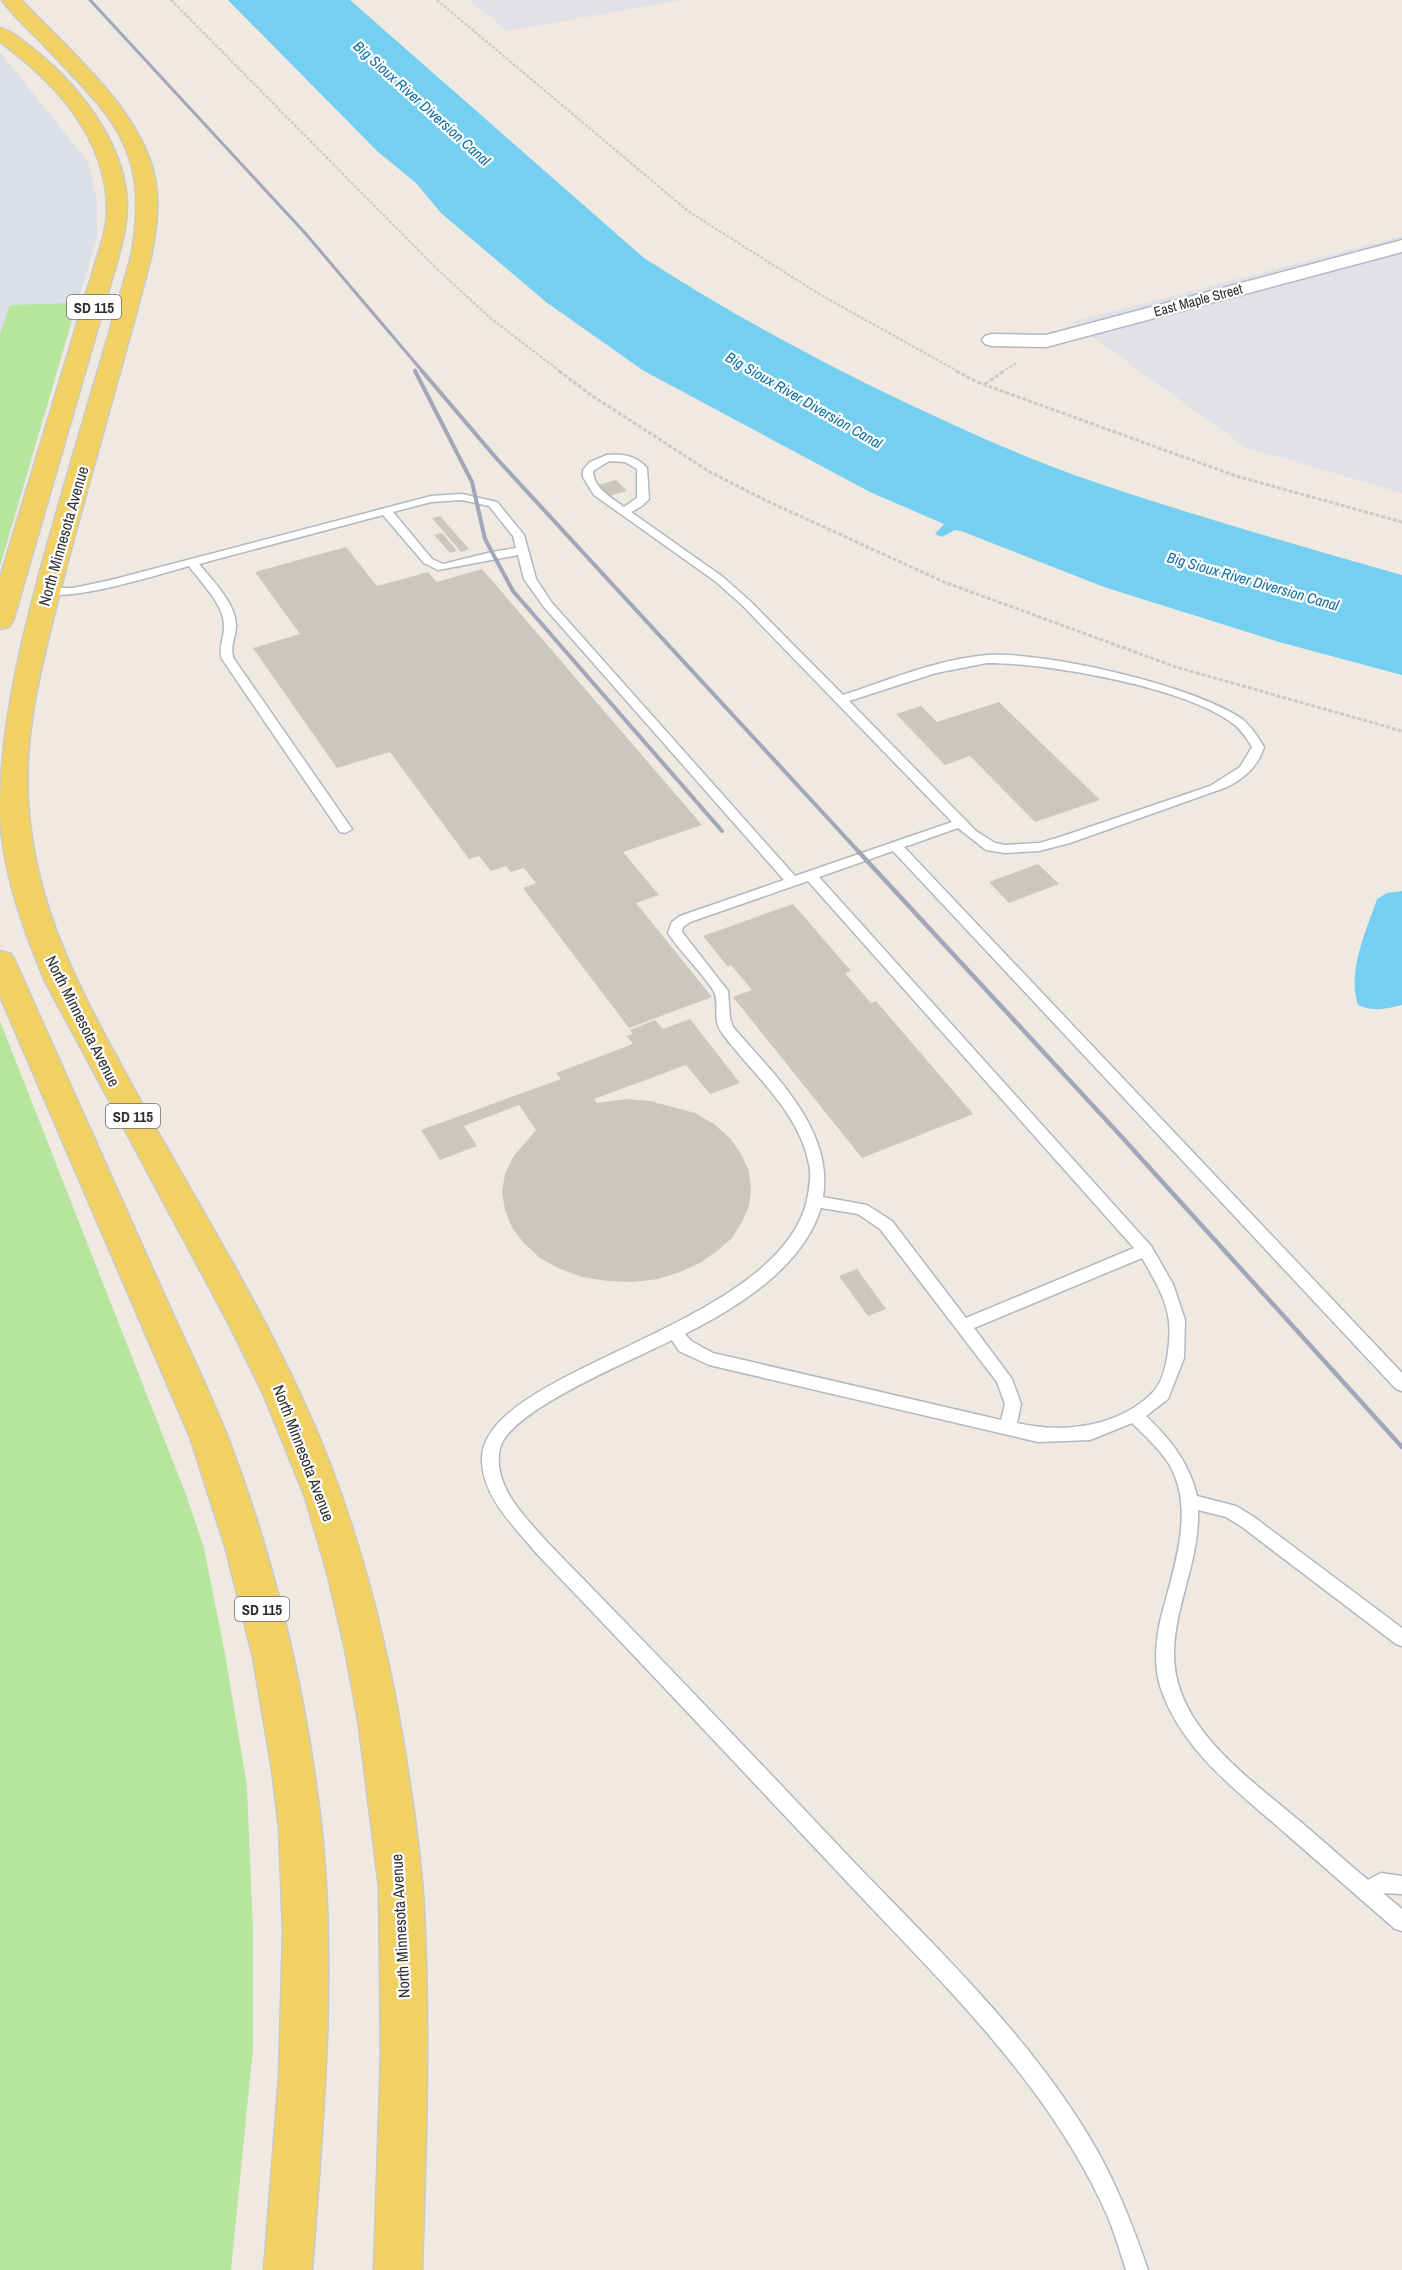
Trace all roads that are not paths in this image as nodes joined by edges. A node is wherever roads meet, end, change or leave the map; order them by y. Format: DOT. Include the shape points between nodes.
graph roads {
  1 [pos="11,0"];
  2 [pos="0,21"];
  3 [pos="0,33"];
  4 [pos="38,61"];
  5 [pos="1402,246"];
  6 [pos="992,340"];
  7 [pos="387,511"];
  8 [pos="624,511"];
  9 [pos="523,552"];
  10 [pos="192,562"];
  11 [pos="48,591"];
  12 [pos="0,621"];
  13 [pos="841,700"];
  14 [pos="961,823"];
  15 [pos="345,829"];
  16 [pos="895,846"];
  17 [pos="811,876"];
  18 [pos="793,882"];
  19 [pos="0,961"];
  20 [pos="814,1202"];
  21 [pos="1144,1250"];
  22 [pos="963,1326"];
  23 [pos="674,1331"];
  24 [pos="1402,1384"];
  25 [pos="1135,1415"];
  26 [pos="1008,1427"];
  27 [pos="1189,1501"];
  28 [pos="1402,1638"];
  29 [pos="1402,1885"];
  30 [pos="1368,1893"];
  31 [pos="1402,1922"];
  32 [pos="288,2270"];
  33 [pos="398,2270"];
  34 [pos="1137,2270"];
  1 -- 11 [label="main road, North Minnesota Avenue / SD 115" via="124,123 140,157 148,191 141,257"];
  2 -- 4 [label="main road, SD 115"];
  3 -- 4 [label="main road"];
  4 -- 12 [label="main road, SD 115" via="70,97 106,152 117,191 117,211 104,274"];
  5 -- 6 [label="street, East Maple Street" via="1046,341"];
  7 -- 9 [label="lane" via="437,567"];
  7 -- 9 [label="lane" via="446,497 486,501 493,504 518,535"];
  7 -- 10 [label="lane"];
  8 -- 8 [label="lane" via="592,486 588,470 593,464 624,457 642,468 643,499"];
  8 -- 13 [label="lane" via="732,590"];
  9 -- 18 [label="lane" via="530,579 548,605"];
  10 -- 11 [label="lane" via="87,588"];
  10 -- 15 [label="lane" via="226,610 230,623 225,651 228,658"];
  11 -- 33 [label="main road, North Minnesota Avenue / SD 115" via="24,684 13,769 13,810 27,891 39,932 60,981 282,1393 336,1534 379,1716 395,1828 403,1925"];
  13 -- 14 [label="lane"];
  13 -- 14 [label="lane" via="958,664 986,659 1036,660 1188,698 1237,721 1258,747 1256,759 1225,784 1039,847 991,847"];
  14 -- 16 [label="lane"];
  16 -- 17 [label="lane"];
  16 -- 24 [label="lane"];
  17 -- 18 [label="lane"];
  17 -- 21 [label="lane"];
  18 -- 20 [label="lane" via="685,919 677,925 675,933 721,991 721,1018 727,1029 786,1103 810,1142 818,1165"];
  19 -- 32 [label="main road, SD 115" via="209,1437 252,1571 278,1680 304,1884 305,2017"];
  20 -- 22 [label="lane" via="862,1209 886,1225"];
  20 -- 23 [label="lane" via="801,1236 776,1263 734,1297"];
  21 -- 22 [label="lane"];
  21 -- 25 [label="lane" via="1165,1284 1177,1320 1176,1358 1162,1394"];
  22 -- 26 [label="lane" via="1010,1390 1013,1404"];
  23 -- 26 [label="lane" via="685,1346 709,1359"];
  23 -- 34 [label="lane" via="556,1390 508,1422 492,1442 489,1460 493,1481 543,1549 908,1932 1026,2067 1093,2164"];
  25 -- 26 [label="lane" via="1090,1433 1038,1435"];
  25 -- 27 [label="lane" via="1176,1462 1187,1485"];
  27 -- 28 [label="lane" via="1230,1511 1248,1522"];
  27 -- 30 [label="lane" via="1187,1546 1166,1637 1165,1671 1172,1693 1187,1724 1207,1749"];
  29 -- 30 [label="lane" via="1382,1882"];
  30 -- 31 [label="lane"];
}
